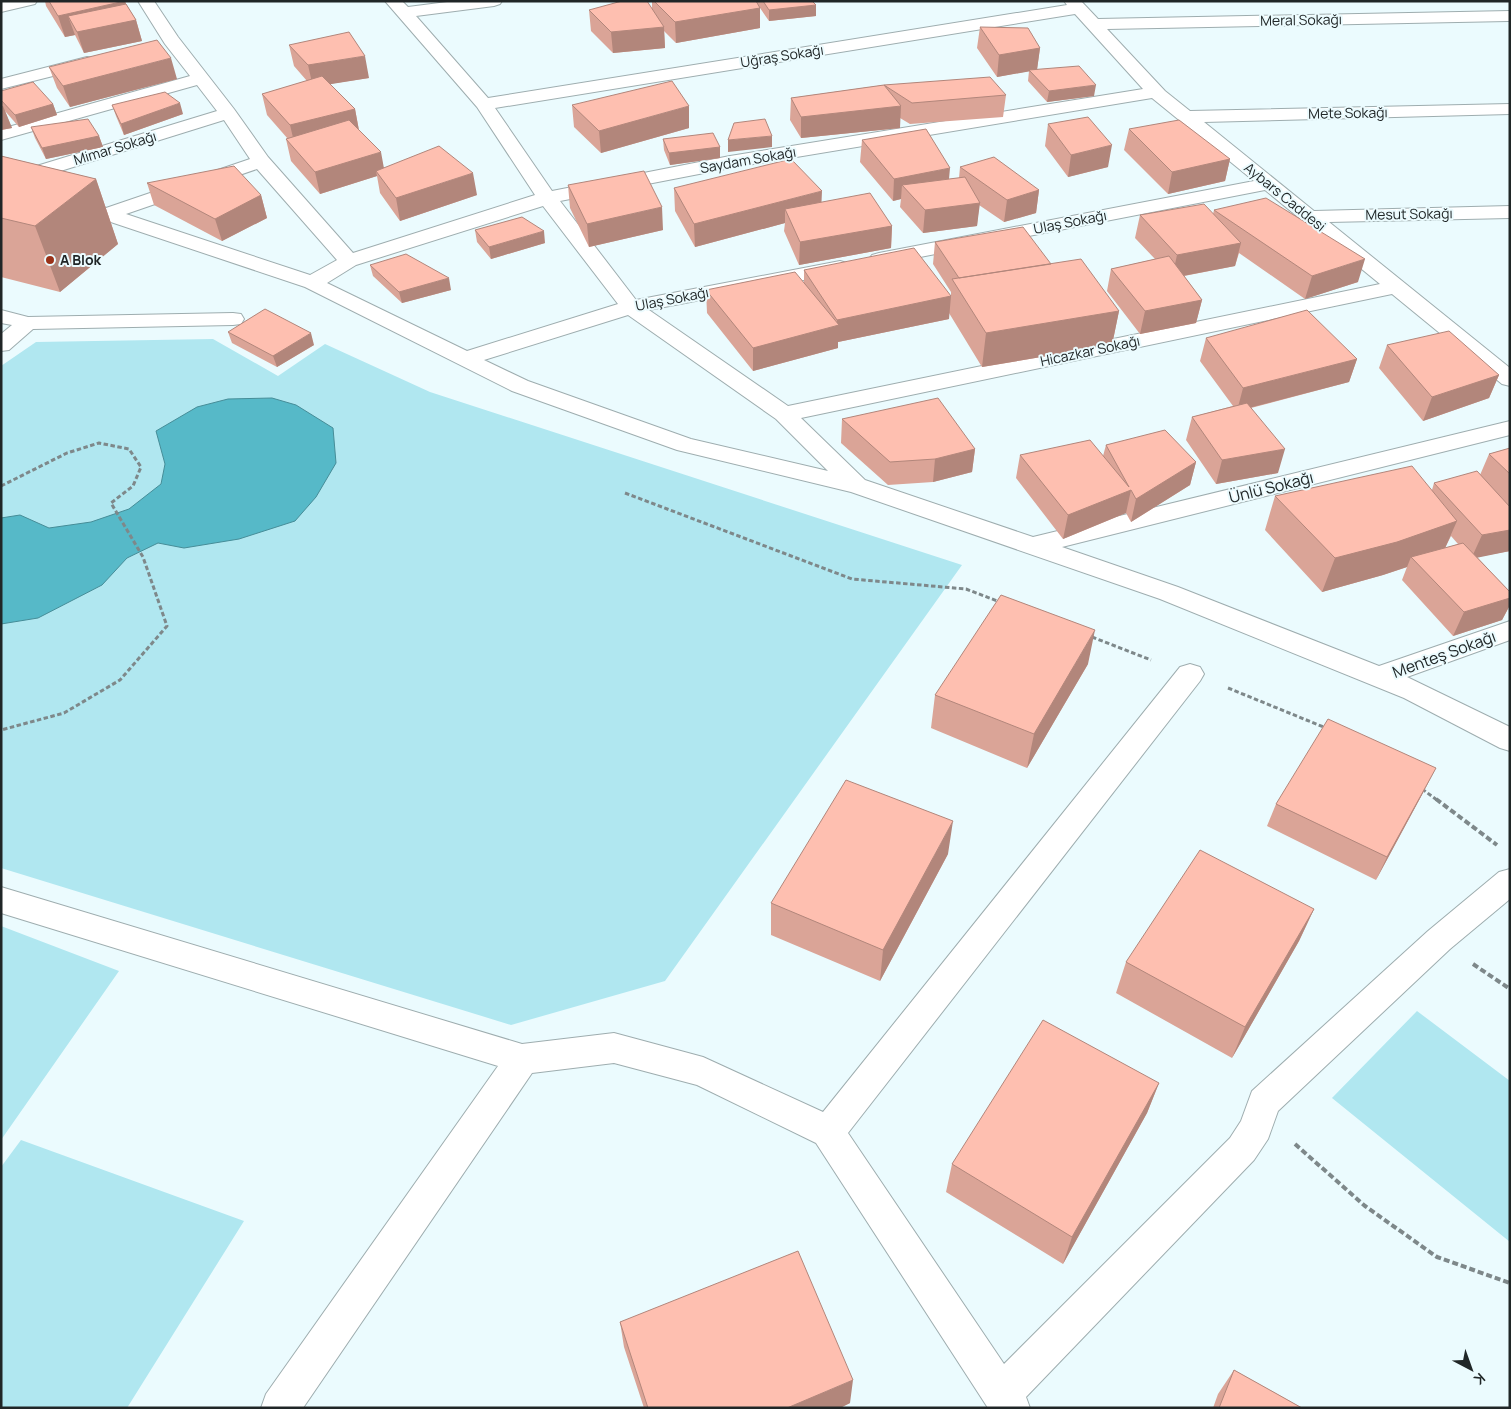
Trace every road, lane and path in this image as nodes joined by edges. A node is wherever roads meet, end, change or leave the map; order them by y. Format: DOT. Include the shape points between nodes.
graph roads {
  1 [pos="29,1"];
  2 [pos="146,1"];
  3 [pos="494,1"];
  4 [pos="1478,1"];
  5 [pos="1076,5"];
  6 [pos="398,7"];
  7 [pos="1,8"];
  8 [pos="1509,16"];
  9 [pos="1094,24"];
  10 [pos="171,40"];
  11 [pos="152,45"];
  12 [pos="105,57"];
  13 [pos="201,79"];
  14 [pos="1,84"];
  15 [pos="1155,92"];
  16 [pos="484,104"];
  17 [pos="1510,109"];
  18 [pos="228,113"];
  19 [pos="1186,118"];
  20 [pos="1,135"];
  21 [pos="261,161"];
  22 [pos="1,183"];
  23 [pos="1268,184"];
  24 [pos="547,198"];
  25 [pos="1510,212"];
  26 [pos="107,214"];
  27 [pos="1309,217"];
  28 [pos="349,261"];
  29 [pos="312,283"];
  30 [pos="1395,287"];
  31 [pos="631,307"];
  32 [pos="1,316"];
  33 [pos="232,319"];
  34 [pos="28,323"];
  35 [pos="1,346"];
  36 [pos="1480,355"];
  37 [pos="1510,355"];
  38 [pos="464,359"];
  39 [pos="1510,380"];
  40 [pos="784,414"];
  41 [pos="1510,428"];
  42 [pos="1,486"];
  43 [pos="857,486"];
  44 [pos="625,493"];
  45 [pos="1033,546"];
  46 [pos="1002,602"];
  47 [pos="1510,630"];
  48 [pos="1090,637"];
  49 [pos="1190,674"];
  50 [pos="1378,677"];
  51 [pos="1,730"];
  52 [pos="1332,732"];
  53 [pos="1510,740"];
  54 [pos="1416,786"];
  55 [pos="1502,848"];
  56 [pos="1510,881"];
  57 [pos="1,900"];
  58 [pos="522,1059"];
  59 [pos="1256,1128"];
  60 [pos="828,1132"];
  61 [pos="1510,1283"];
  62 [pos="1007,1400"];
  63 [pos="280,1408"];
  1 -- 7 [label="street"];
  2 -- 10 [label="street"];
  3 -- 6 [label="street"];
  4 -- 8 [label="street"];
  5 -- 9 [label="street, Aybars Caddesi"];
  5 -- 16 [label="street, Uğraş Sokağı"];
  6 -- 16 [label="street"];
  8 -- 9 [label="street, Meral Sokağı"];
  9 -- 15 [label="street, Aybars Caddesi"];
  10 -- 11 [label="street"];
  10 -- 13 [label="street"];
  12 -- 14 [label="street"];
  13 -- 18 [label="street"];
  13 -- 20 [label="street"];
  15 -- 19 [label="street, Aybars Caddesi"];
  15 -- 24 [label="street, Saydam Sokağı" via="730,162"];
  16 -- 24 [label="street"];
  17 -- 19 [label="street, Mete Sokağı"];
  18 -- 21 [label="street"];
  18 -- 22 [label="street, Mimar Sokağı"];
  19 -- 23 [label="street, Aybars Caddesi"];
  21 -- 26 [label="street"];
  21 -- 28 [label="street"];
  22 -- 26 [label="street"];
  23 -- 27 [label="street, Aybars Caddesi"];
  23 -- 31 [label="street, Ulaş Sokağı"];
  24 -- 28 [label="street, Saydam Sokağı"];
  24 -- 31 [label="street"];
  25 -- 27 [label="street, Mesut Sokağı"];
  26 -- 29 [label="street"];
  27 -- 30 [label="street, Aybars Caddesi"];
  28 -- 29 [label="street, Saydam Sokağı"];
  29 -- 38 [label="street"];
  30 -- 36 [label="street, Aybars Caddesi"];
  30 -- 40 [label="street, Hicazkar Sokağı"];
  31 -- 38 [label="street, Ulaş Sokağı"];
  31 -- 40 [label="street"];
  32 -- 34 [label="street"];
  33 -- 34 [label="street"];
  34 -- 35 [label="street"];
  36 -- 37 [label="street"];
  36 -- 39 [label="street, Aybars Caddesi"];
  38 -- 43 [label="street" via="520,386 685,445"];
  40 -- 43 [label="street"];
  41 -- 45 [label="street, Ünlü Sokağı"];
  42 -- 51 [label="path" via="67,453 99,443 129,449 141,467 133,486 111,503 143,557 167,626 120,680 64,713"];
  43 -- 45 [label="street"];
  44 -- 46 [label="path" via="852,579 966,589"];
  45 -- 50 [label="street" via="1168,593"];
  47 -- 50 [label="street, Menteş Sokağı"];
  48 -- 49 [label="path"];
  49 -- 52 [label="path" via="1253,697"];
  49 -- 60 [label="street"];
  50 -- 53 [label="street"];
  54 -- 55 [label="path"];
  56 -- 59 [label="street" via="1439,940 1264,1102"];
  57 -- 58 [label="street"];
  58 -- 60 [label="street" via="614,1048 703,1072"];
  58 -- 63 [label="street"];
  59 -- 61 [label="path" via="1288,1139 1365,1206 1437,1257"];
  59 -- 62 [label="street" via="1242,1149"];
  60 -- 62 [label="street"];
}
